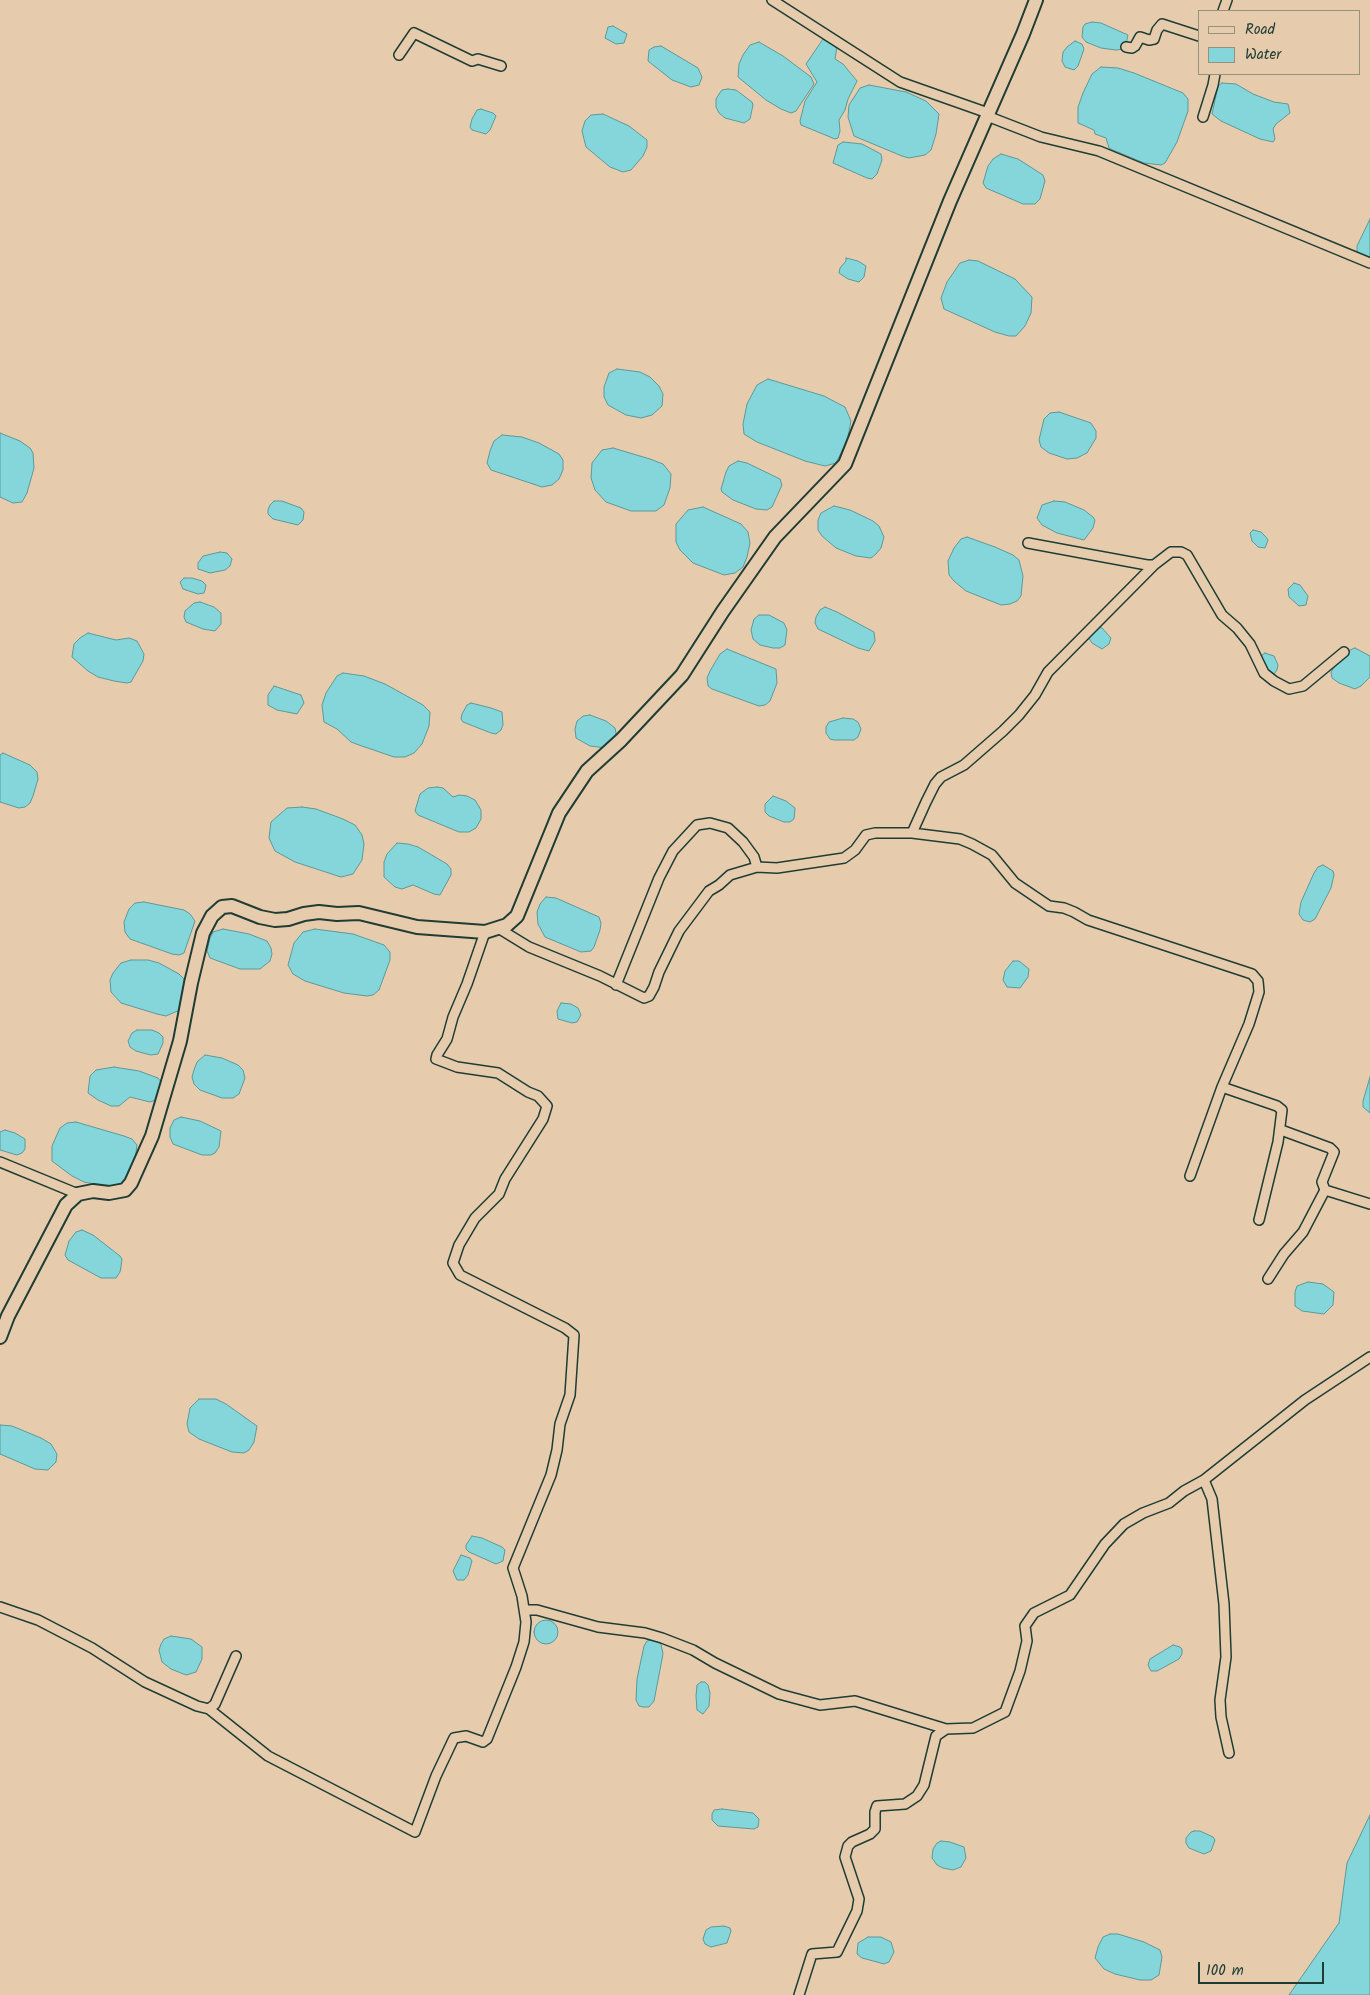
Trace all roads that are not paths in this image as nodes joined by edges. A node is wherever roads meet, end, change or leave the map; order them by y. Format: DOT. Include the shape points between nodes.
graph roads {
  1 [pos="772,0"];
  2 [pos="1036,0"];
  3 [pos="1198,36"];
  4 [pos="1126,47"];
  5 [pos="399,56"];
  6 [pos="501,66"];
  7 [pos="1215,75"];
  8 [pos="988,115"];
  9 [pos="1203,117"];
  10 [pos="1370,263"];
  11 [pos="1028,543"];
  12 [pos="1154,565"];
  13 [pos="1344,652"];
  14 [pos="912,833"];
  15 [pos="757,867"];
  16 [pos="498,928"];
  17 [pos="485,932"];
  18 [pos="616,985"];
  19 [pos="1222,1087"];
  20 [pos="1280,1130"];
  21 [pos="0,1162"];
  22 [pos="1190,1176"];
  23 [pos="1325,1190"];
  24 [pos="78,1194"];
  25 [pos="1370,1204"];
  26 [pos="1259,1220"];
  27 [pos="1268,1279"];
  28 [pos="0,1337"];
  29 [pos="1370,1357"];
  30 [pos="1204,1480"];
  31 [pos="0,1607"];
  32 [pos="525,1610"];
  33 [pos="236,1656"];
  34 [pos="209,1709"];
  35 [pos="946,1729"];
  36 [pos="1229,1753"];
  37 [pos="799,1995"];
  1 -- 8 [label="street" via="900,82"];
  2 -- 8 [label="street"];
  3 -- 4 [label="street" via="1162,24 1154,39 1140,37 1135,46"];
  5 -- 6 [label="street" via="414,33 472,61 478,59"];
  7 -- 9 [label="street"];
  8 -- 10 [label="street" via="1041,137 1099,151"];
  8 -- 16 [label="street" via="946,210 845,464 775,537 722,611 682,675 587,771 559,813 517,916"];
  11 -- 12 [label="street"];
  12 -- 13 [label="street" via="1171,552 1187,555 1222,615 1250,644 1264,673 1280,685 1289,689 1303,686"];
  12 -- 14 [label="street" via="1048,672 1035,695 1003,731 964,765 941,777"];
  14 -- 15 [label="street" via="866,835 844,858 777,868"];
  14 -- 19 [label="street" via="960,839 972,844 992,855 1015,883 1049,906 1064,908 1104,926 1252,974 1258,981 1259,992"];
  15 -- 18 [label="street" via="730,875 710,890 679,931 649,996 640,997"];
  15 -- 18 [label="street" via="743,842 728,828 710,823 697,825 673,851 659,878"];
  16 -- 17 [label="street"];
  16 -- 18 [label="street" via="529,947"];
  17 -- 24 [label="street" via="417,927 359,913 319,912 275,920 232,906 222,907 212,916 203,933 177,1050 152,1136 131,1183 124,1190"];
  17 -- 32 [label="street" via="447,1039 436,1059 456,1067 498,1074 538,1096 547,1106 543,1119 499,1194 475,1218 459,1245 453,1263 460,1275 574,1335 570,1395 560,1424 551,1475 513,1568"];
  19 -- 20 [label="street" via="1277,1106 1282,1110"];
  19 -- 22 [label="street"];
  20 -- 23 [label="street" via="1334,1152 1322,1182"];
  20 -- 26 [label="street"];
  21 -- 24 [label="street"];
  23 -- 25 [label="street"];
  23 -- 27 [label="street" via="1304,1232"];
  24 -- 28 [label="street" via="66,1205 56,1222"];
  29 -- 30 [label="street" via="1305,1400"];
  30 -- 35 [label="street" via="1168,1503 1124,1524 1105,1544 1070,1596 1034,1613 1025,1626 1027,1641 1005,1712 973,1728"];
  30 -- 36 [label="street" via="1212,1500 1224,1604 1226,1657 1220,1717"];
  31 -- 34 [label="street" via="38,1620 92,1648 145,1682"];
  32 -- 34 [label="street" via="524,1642 487,1739 483,1742 466,1736 454,1738 415,1832 268,1756"];
  32 -- 35 [label="street" via="662,1638 693,1650 779,1694 820,1705 855,1701"];
  33 -- 34 [label="street" via="215,1704"];
  35 -- 37 [label="street" via="936,1736 924,1785 917,1796 905,1804 877,1806 875,1829 848,1846 845,1857 859,1899 857,1911 837,1952 812,1954"];
}
